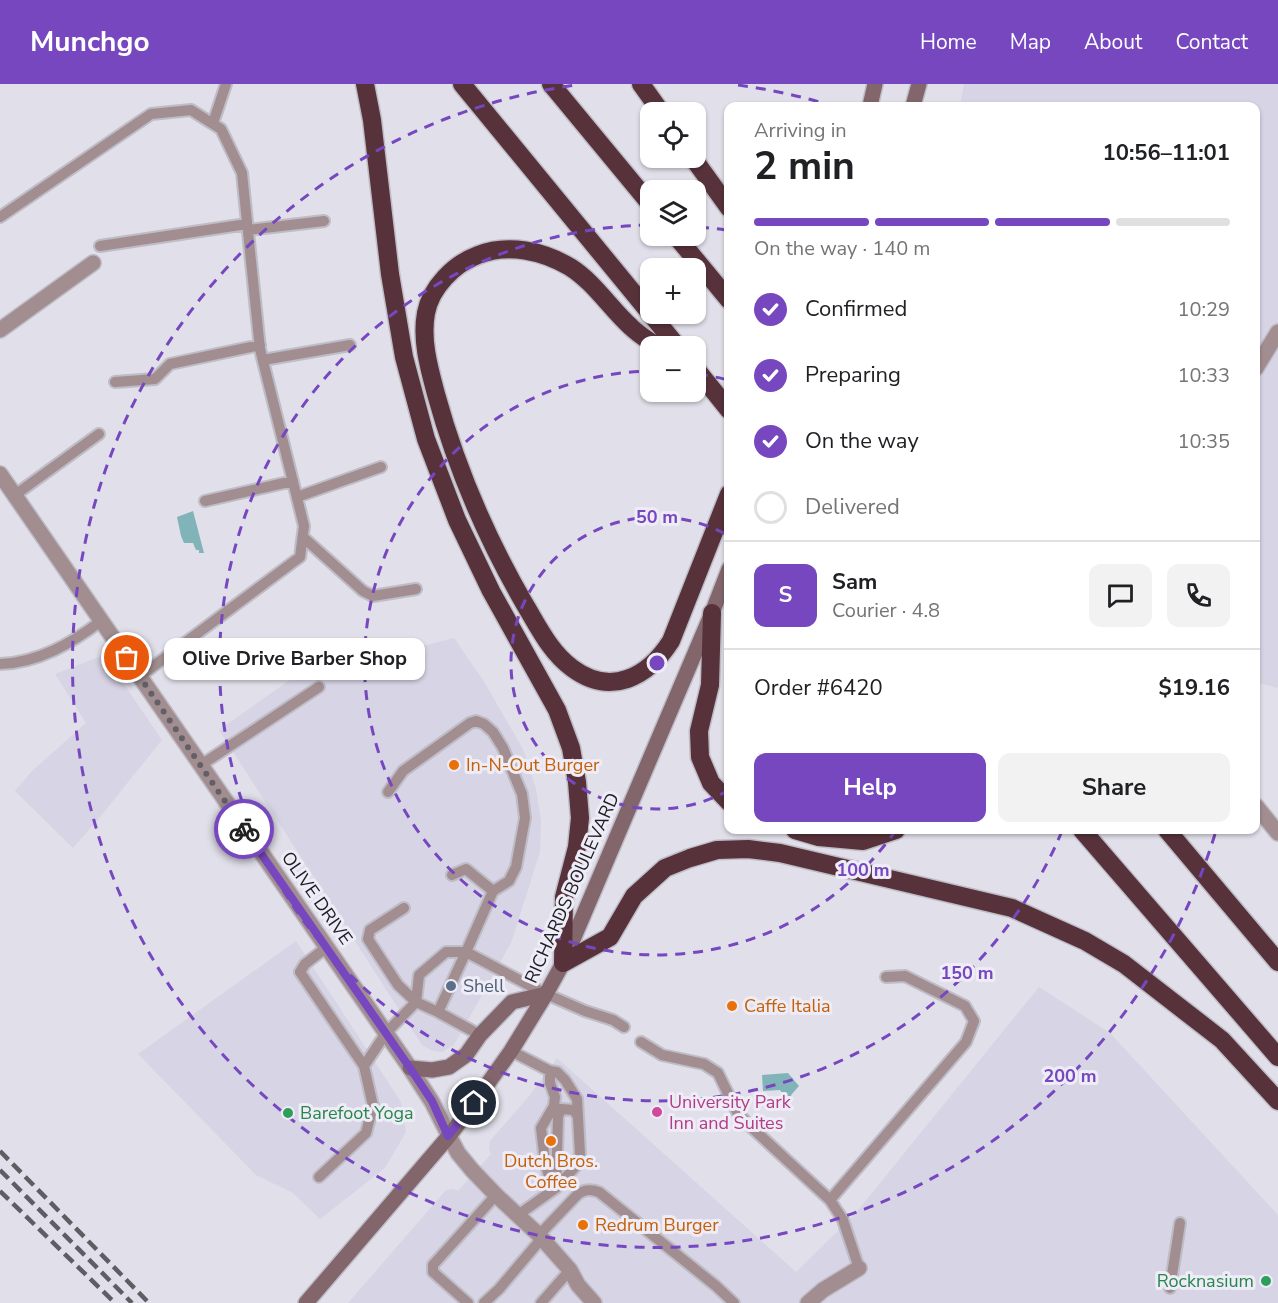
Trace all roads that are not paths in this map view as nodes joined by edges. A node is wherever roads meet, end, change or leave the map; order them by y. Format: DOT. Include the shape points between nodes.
graph roads {
  1 [pos="226,84"];
  2 [pos="365,84"];
  3 [pos="462,84"];
  4 [pos="551,84"];
  5 [pos="641,84"];
  6 [pos="875,84"];
  7 [pos="920,84"];
  8 [pos="654,102"];
  9 [pos="871,102"];
  10 [pos="914,102"];
  11 [pos="213,123"];
  12 [pos="700,168"];
  13 [pos="640,192"];
  14 [pos="724,201"];
  15 [pos="0,217"];
  16 [pos="324,221"];
  17 [pos="247,227"];
  18 [pos="100,246"];
  19 [pos="684,246"];
  20 [pos="93,263"];
  21 [pos="724,294"];
  22 [pos="0,330"];
  23 [pos="1278,332"];
  24 [pos="642,336"];
  25 [pos="669,336"];
  26 [pos="260,345"];
  27 [pos="350,345"];
  28 [pos="263,360"];
  29 [pos="1260,361"];
  30 [pos="115,382"];
  31 [pos="706,382"];
  32 [pos="706,384"];
  33 [pos="711,388"];
  34 [pos="724,404"];
  35 [pos="99,434"];
  36 [pos="381,467"];
  37 [pos="0,474"];
  38 [pos="292,481"];
  39 [pos="15,495"];
  40 [pos="297,497"];
  41 [pos="205,501"];
  42 [pos="724,507"];
  43 [pos="303,537"];
  44 [pos="724,582"];
  45 [pos="416,589"];
  46 [pos="712,613"];
  47 [pos="101,621"];
  48 [pos="0,664"];
  49 [pos="139,677"];
  50 [pos="319,687"];
  51 [pos="201,765"];
  52 [pos="388,792"];
  53 [pos="724,797"];
  54 [pos="1260,811"];
  55 [pos="1278,833"];
  56 [pos="809,834"];
  57 [pos="884,834"];
  58 [pos="1085,834"];
  59 [pos="1170,834"];
  60 [pos="452,875"];
  61 [pos="493,891"];
  62 [pos="404,908"];
  63 [pos="327,947"];
  64 [pos="466,952"];
  65 [pos="1278,962"];
  66 [pos="563,963"];
  67 [pos="886,977"];
  68 [pos="546,994"];
  69 [pos="416,1002"];
  70 [pos="438,1012"];
  71 [pos="624,1027"];
  72 [pos="386,1033"];
  73 [pos="480,1035"];
  74 [pos="641,1042"];
  75 [pos="512,1051"];
  76 [pos="1278,1057"];
  77 [pos="364,1066"];
  78 [pos="410,1068"];
  79 [pos="550,1071"];
  80 [pos="1278,1101"];
  81 [pos="577,1116"];
  82 [pos="448,1136"];
  83 [pos="319,1177"];
  84 [pos="556,1188"];
  85 [pos="496,1195"];
  86 [pos="830,1200"];
  87 [pos="518,1215"];
  88 [pos="1180,1223"];
  89 [pos="541,1237"];
  90 [pos="859,1268"];
  91 [pos="570,1270"];
  92 [pos="1170,1288"];
  93 [pos="306,1303"];
  94 [pos="468,1303"];
  95 [pos="484,1303"];
  96 [pos="541,1303"];
  97 [pos="594,1303"];
  98 [pos="734,1303"];
  99 [pos="808,1303"];
  1 -- 11 [label="lane"];
  2 -- 66 [label="highway" via="404,357 426,439 456,520 557,710 572,748 580,818 564,897"];
  3 -- 25 [label="highway"];
  4 -- 13 [label="highway"];
  5 -- 8 [label="highway"];
  6 -- 9 [label="main road"];
  7 -- 10 [label="main road"];
  11 -- 15 [label="lane" via="191,110 151,114"];
  11 -- 17 [label="lane" via="221,129 242,173"];
  12 -- 14 [label="highway"];
  16 -- 17 [label="lane"];
  17 -- 18 [label="lane"];
  17 -- 26 [label="lane"];
  19 -- 21 [label="highway"];
  20 -- 22 [label="street"];
  23 -- 29 [label="street"];
  24 -- 42 [label="highway" via="570,267 537,252 486,252 466,260 436,289 426,313 430,369 459,467 503,567 547,642 572,668 586,677 620,681 646,669 671,641"];
  26 -- 28 [label="lane"];
  26 -- 30 [label="lane" via="171,364 155,379"];
  27 -- 28 [label="lane"];
  28 -- 38 [label="lane"];
  31 -- 33 [label="highway"];
  32 -- 33 [label="highway"];
  33 -- 34 [label="highway"];
  35 -- 39 [label="lane"];
  36 -- 40 [label="lane"];
  37 -- 39 [label="street, OLIVE DRIVE"];
  38 -- 40 [label="lane"];
  38 -- 41 [label="lane"];
  39 -- 47 [label="street, OLIVE DRIVE"];
  40 -- 43 [label="lane"];
  43 -- 45 [label="lane" via="373,596"];
  43 -- 49 [label="lane" via="300,557"];
  44 -- 46 [label="main road, RICHARDS BOULEVARD"];
  46 -- 53 [label="highway" via="710,685 699,731 700,757 711,783"];
  46 -- 66 [label="main road, RICHARDS BOULEVARD"];
  47 -- 48 [label="lane" via="80,637 45,654"];
  47 -- 49 [label="street, OLIVE DRIVE"];
  49 -- 51 [label="street, OLIVE DRIVE"];
  50 -- 51 [label="lane"];
  51 -- 63 [label="street, OLIVE DRIVE"];
  52 -- 61 [label="lane" via="403,771 470,723 484,724 493,732 522,794 525,818 516,867 509,881"];
  54 -- 55 [label="street"];
  56 -- 57 [label="highway" via="863,841"];
  58 -- 76 [label="highway"];
  59 -- 65 [label="highway"];
  60 -- 61 [label="lane" via="466,869"];
  61 -- 64 [label="lane"];
  62 -- 69 [label="lane" via="370,930 368,939 398,985"];
  63 -- 72 [label="street, OLIVE DRIVE"];
  63 -- 77 [label="lane" via="300,972"];
  64 -- 68 [label="lane"];
  64 -- 69 [label="lane" via="446,952 419,975"];
  64 -- 70 [label="lane"];
  66 -- 68 [label="main road, RICHARDS BOULEVARD"];
  66 -- 80 [label="highway" via="610,937 634,896 665,868 717,850 780,853 1012,908 1085,941 1124,964 1222,1040"];
  67 -- 86 [label="lane" via="905,976 966,1006 974,1021 966,1042"];
  68 -- 71 [label="lane"];
  68 -- 73 [label="main road" via="512,1002"];
  68 -- 75 [label="main road, RICHARDS BOULEVARD"];
  69 -- 70 [label="lane"];
  69 -- 72 [label="lane"];
  70 -- 73 [label="lane"];
  72 -- 77 [label="lane"];
  72 -- 78 [label="street, OLIVE DRIVE"];
  73 -- 78 [label="main road" via="466,1055 449,1067"];
  74 -- 86 [label="lane" via="662,1055 704,1064 718,1073 737,1112"];
  75 -- 79 [label="lane"];
  75 -- 82 [label="main road, RICHARDS BOULEVARD"];
  77 -- 83 [label="lane" via="373,1106 366,1133"];
  78 -- 82 [label="street, OLIVE DRIVE" via="432,1101"];
  79 -- 81 [label="lane" via="565,1080 577,1099"];
  79 -- 84 [label="lane" via="554,1106 541,1128 544,1162"];
  81 -- 84 [label="lane" via="580,1154 576,1166"];
  81 -- 84 [label="lane" via="573,1110 561,1109 558,1117"];
  82 -- 85 [label="street, OLIVE DRIVE"];
  82 -- 93 [label="main road, RICHARDS BOULEVARD"];
  84 -- 87 [label="lane"];
  85 -- 87 [label="street, OLIVE DRIVE"];
  85 -- 94 [label="lane" via="433,1265 433,1272"];
  86 -- 90 [label="lane" via="843,1220"];
  87 -- 89 [label="street, OLIVE DRIVE"];
  88 -- 92 [label="lane"];
  89 -- 91 [label="street, OLIVE DRIVE"];
  89 -- 95 [label="lane"];
  89 -- 98 [label="lane" via="578,1194 599,1192"];
  90 -- 99 [label="street"];
  91 -- 96 [label="lane"];
  91 -- 97 [label="street, OLIVE DRIVE"];
}
